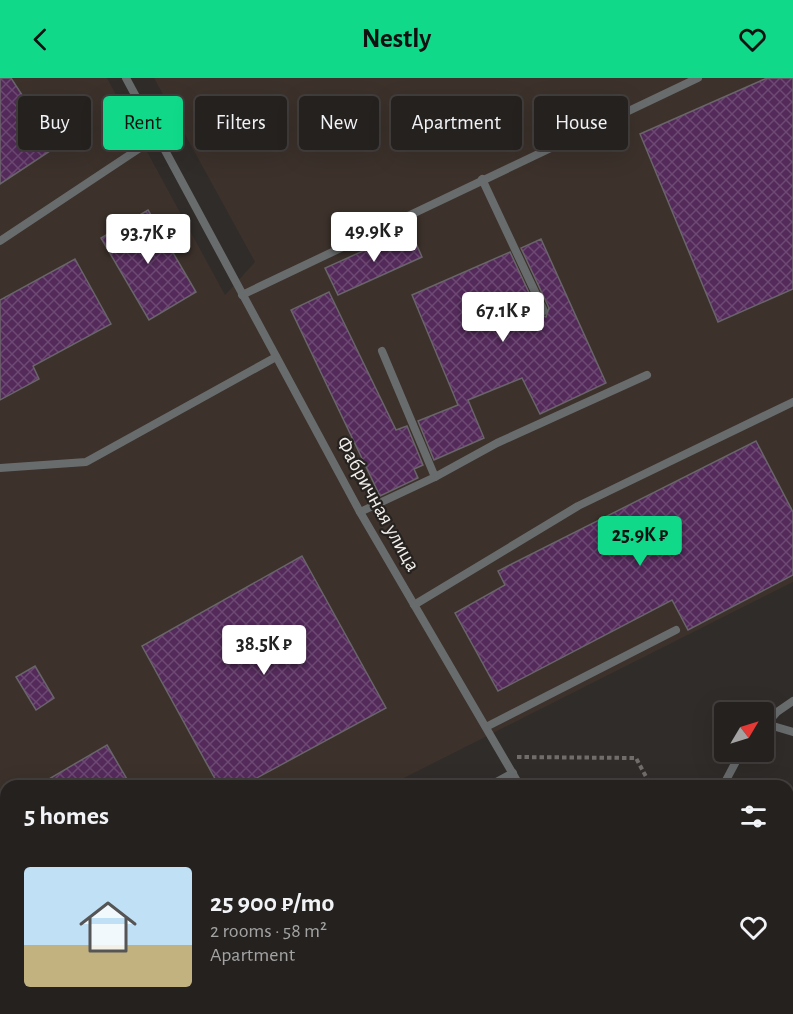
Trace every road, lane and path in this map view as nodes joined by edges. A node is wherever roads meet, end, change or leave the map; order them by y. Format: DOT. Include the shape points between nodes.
graph roads {
  1 [pos="126,78"];
  2 [pos="698,78"];
  3 [pos="136,96"];
  4 [pos="137,150"];
  5 [pos="165,150"];
  6 [pos="482,179"];
  7 [pos="0,241"];
  8 [pos="242,295"];
  9 [pos="544,311"];
  10 [pos="382,351"];
  11 [pos="276,357"];
  12 [pos="647,375"];
  13 [pos="793,402"];
  14 [pos="0,468"];
  15 [pos="435,477"];
  16 [pos="360,512"];
  17 [pos="414,605"];
  18 [pos="676,630"];
  19 [pos="793,701"];
  20 [pos="774,717"];
  21 [pos="486,727"];
  22 [pos="774,727"];
  23 [pos="793,732"];
  24 [pos="505,758"];
  25 [pos="736,762"];
  26 [pos="513,773"];
  27 [pos="500,780"];
  28 [pos="517,780"];
  29 [pos="648,780"];
  30 [pos="726,780"];
  1 -- 3 [label="lane, Фабричная улица"];
  2 -- 6 [label="lane"];
  4 -- 7 [label="lane"];
  5 -- 8 [label="lane, Фабричная улица"];
  6 -- 8 [label="lane"];
  6 -- 9 [label="lane"];
  8 -- 11 [label="lane, Фабричная улица"];
  10 -- 15 [label="lane"];
  11 -- 14 [label="lane" via="86,462"];
  11 -- 16 [label="lane, Фабричная улица"];
  12 -- 15 [label="lane" via="496,442"];
  13 -- 17 [label="lane" via="578,506"];
  15 -- 16 [label="lane"];
  16 -- 17 [label="lane, Фабричная улица"];
  17 -- 21 [label="lane, Фабричная улица"];
  18 -- 21 [label="lane"];
  19 -- 20 [label="lane"];
  21 -- 24 [label="lane, Фабричная улица"];
  22 -- 23 [label="lane"];
  24 -- 26 [label="lane, Фабричная улица"];
  24 -- 29 [label="path" via="636,758"];
  25 -- 30 [label="lane"];
  26 -- 27 [label="lane"];
  26 -- 28 [label="lane, Фабричная улица"];
}
